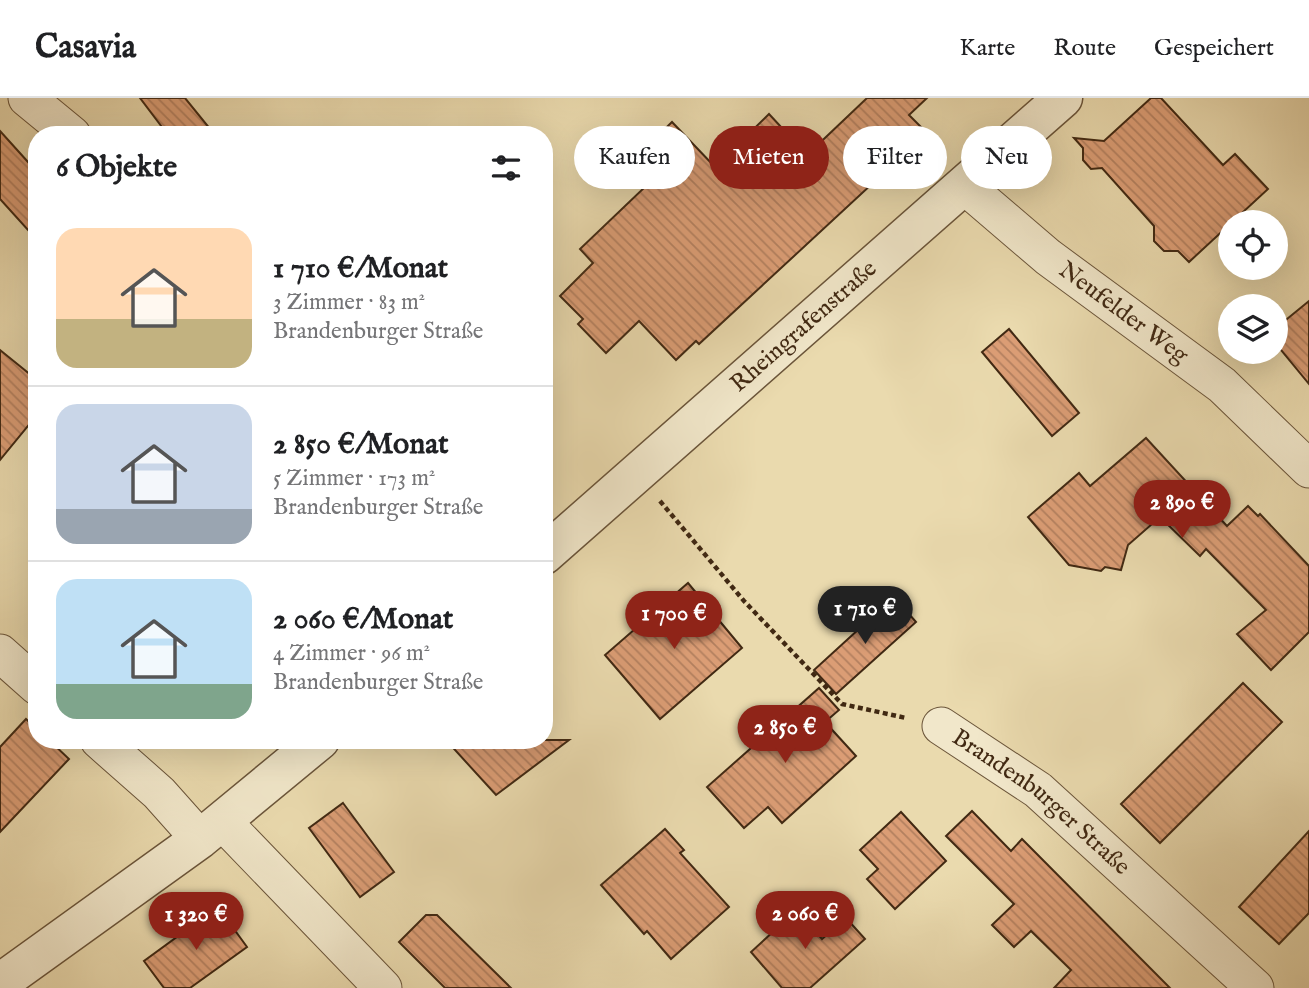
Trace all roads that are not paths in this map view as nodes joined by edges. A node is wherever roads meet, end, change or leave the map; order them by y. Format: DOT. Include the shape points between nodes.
graph roads {
  1 [pos="27,98"];
  2 [pos="1063,98"];
  3 [pos="61,126"];
  4 [pos="1032,126"];
  5 [pos="962,189"];
  6 [pos="969,189"];
  7 [pos="1309,469"];
  8 [pos="553,547"];
  9 [pos="0,653"];
  10 [pos="28,677"];
  11 [pos="941,726"];
  12 [pos="109,749"];
  13 [pos="309,749"];
  14 [pos="211,830"];
  15 [pos="0,983"];
  16 [pos="383,988"];
  17 [pos="1255,988"];
  1 -- 3 [label="street"];
  2 -- 4 [label="street, Rheingrafenstraße"];
  5 -- 8 [label="street, Rheingrafenstraße"];
  6 -- 7 [label="street, Neufelder Weg" via="1048,257 1222,385"];
  9 -- 10 [label="street"];
  11 -- 17 [label="street, Brandenburger Straße" via="1038,790"];
  12 -- 14 [label="street"];
  13 -- 14 [label="street"];
  14 -- 15 [label="street"];
  14 -- 16 [label="street"];
}
